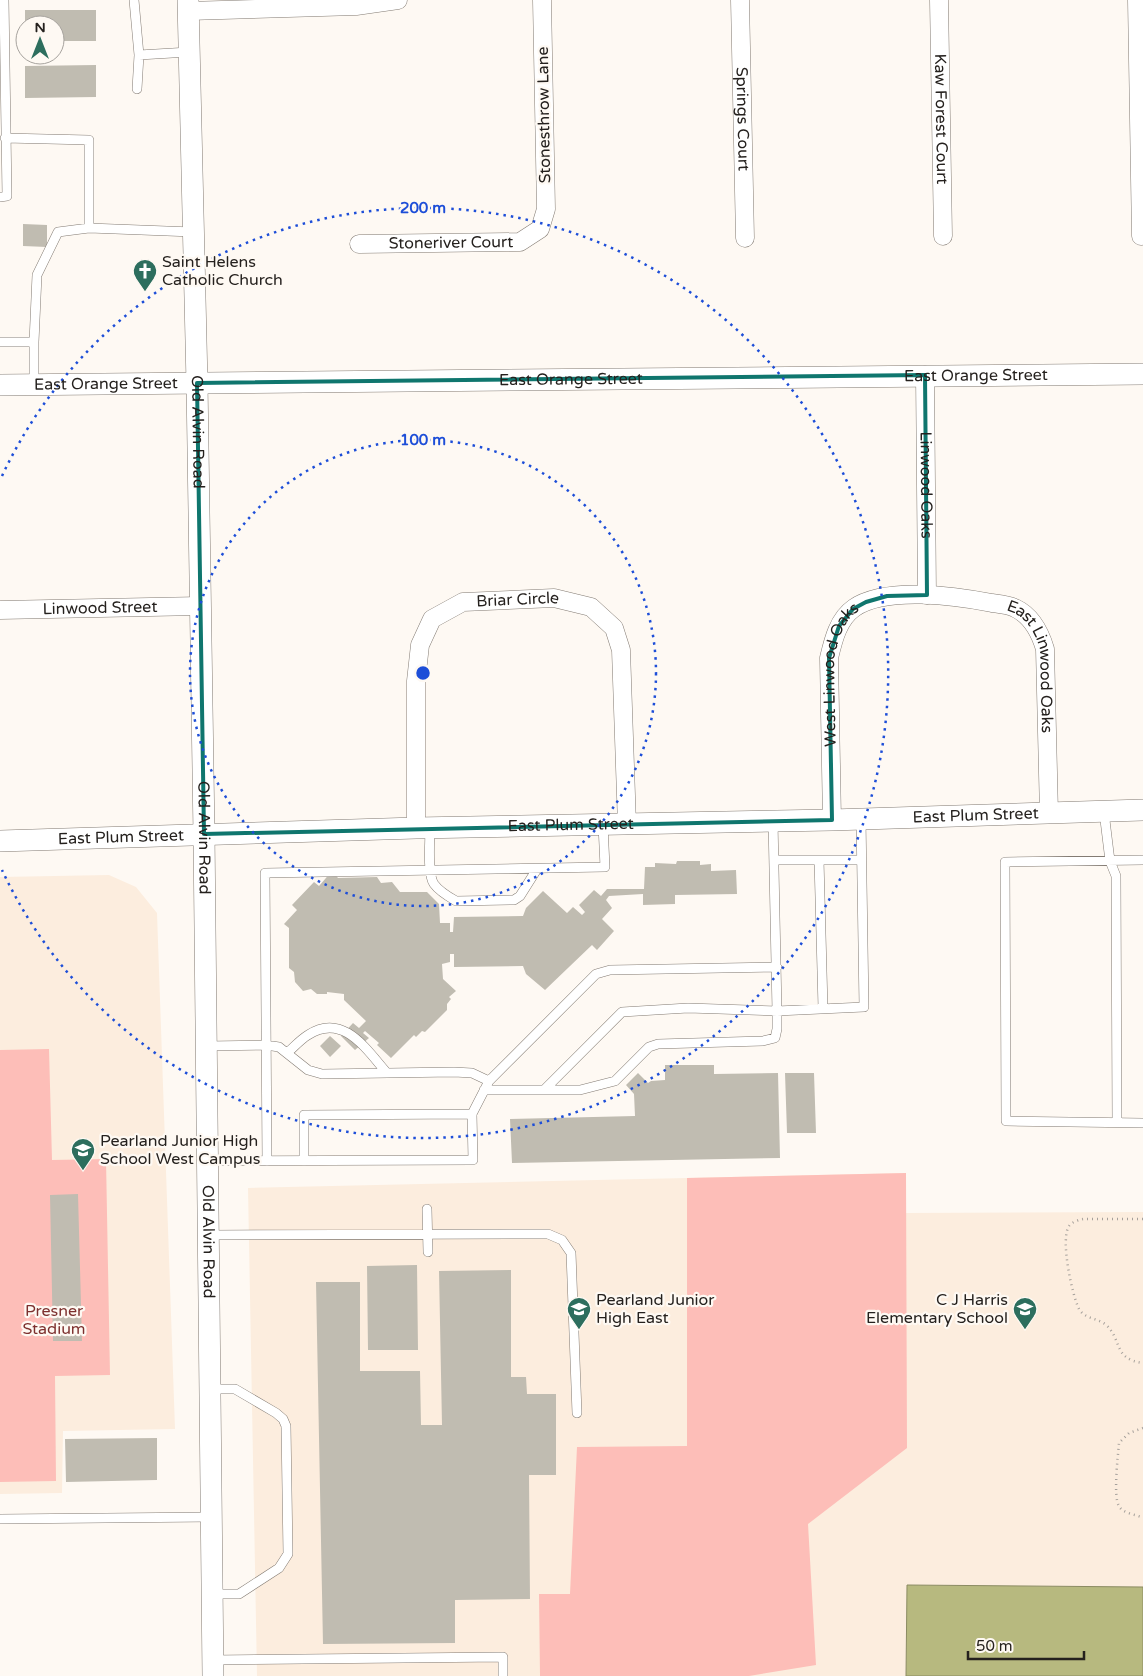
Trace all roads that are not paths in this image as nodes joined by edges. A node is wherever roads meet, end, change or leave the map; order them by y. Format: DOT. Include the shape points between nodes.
graph roads {
  1 [pos="4,0"];
  2 [pos="134,0"];
  3 [pos="398,0"];
  4 [pos="542,0"];
  5 [pos="740,0"];
  6 [pos="939,0"];
  7 [pos="1137,0"];
  8 [pos="188,6"];
  9 [pos="189,52"];
  10 [pos="139,55"];
  11 [pos="137,89"];
  12 [pos="6,138"];
  13 [pos="0,197"];
  14 [pos="89,228"];
  15 [pos="540,229"];
  16 [pos="193,232"];
  17 [pos="943,236"];
  18 [pos="1141,236"];
  19 [pos="745,238"];
  20 [pos="359,244"];
  21 [pos="0,342"];
  22 [pos="34,342"];
  23 [pos="1143,374"];
  24 [pos="925,376"];
  25 [pos="197,384"];
  26 [pos="0,385"];
  27 [pos="34,385"];
  28 [pos="927,595"];
  29 [pos="200,606"];
  30 [pos="0,610"];
  31 [pos="1143,810"];
  32 [pos="1104,812"];
  33 [pos="1049,814"];
  34 [pos="861,819"];
  35 [pos="832,820"];
  36 [pos="773,821"];
  37 [pos="602,825"];
  38 [pos="627,825"];
  39 [pos="423,828"];
  40 [pos="204,834"];
  41 [pos="0,841"];
  42 [pos="775,860"];
  43 [pos="819,860"];
  44 [pos="861,860"];
  45 [pos="1110,860"];
  46 [pos="1143,860"];
  47 [pos="536,868"];
  48 [pos="431,869"];
  49 [pos="777,967"];
  50 [pos="823,1008"];
  51 [pos="777,1011"];
  52 [pos="266,1045"];
  53 [pos="208,1046"];
  54 [pos="287,1053"];
  55 [pos="387,1073"];
  56 [pos="487,1086"];
  57 [pos="544,1090"];
  58 [pos="472,1114"];
  59 [pos="1117,1122"];
  60 [pos="1143,1123"];
  61 [pos="209,1161"];
  62 [pos="267,1161"];
  63 [pos="304,1161"];
  64 [pos="427,1210"];
  65 [pos="428,1233"];
  66 [pos="210,1235"];
  67 [pos="428,1252"];
  68 [pos="210,1389"];
  69 [pos="577,1413"];
  70 [pos="212,1517"];
  71 [pos="0,1519"];
  72 [pos="212,1594"];
  73 [pos="213,1668"];
  74 [pos="503,1676"];
  1 -- 12 [label="lane"];
  2 -- 10 [label="lane"];
  3 -- 8 [label="street" via="356,6"];
  4 -- 15 [label="street, Stonesthrow Lane" via="546,209"];
  5 -- 19 [label="street, Springs Court"];
  6 -- 17 [label="street, Kaw Forest Court"];
  7 -- 18 [label="street"];
  8 -- 9 [label="street, Old Alvin Road"];
  9 -- 10 [label="lane"];
  9 -- 16 [label="street, Old Alvin Road"];
  10 -- 11 [label="lane"];
  12 -- 13 [label="lane" via="7,196"];
  12 -- 14 [label="lane" via="89,140"];
  14 -- 16 [label="lane"];
  14 -- 22 [label="lane" via="58,232 37,275"];
  15 -- 20 [label="street, Stoneriver Court" via="520,242"];
  16 -- 25 [label="street, Old Alvin Road"];
  21 -- 22 [label="lane"];
  22 -- 27 [label="lane"];
  23 -- 24 [label="street, East Orange Street"];
  24 -- 25 [label="street, East Orange Street"];
  24 -- 28 [label="street, Linwood Oaks"];
  25 -- 27 [label="street, East Orange Street"];
  25 -- 29 [label="street, Old Alvin Road"];
  26 -- 27 [label="street, East Orange Street"];
  28 -- 33 [label="street, East Linwood Oaks" via="1014,607 1030,618 1040,633 1045,650"];
  28 -- 35 [label="street, West Linwood Oaks" via="887,596 866,602 853,609 839,626 829,658"];
  29 -- 30 [label="street, Linwood Street"];
  29 -- 40 [label="street, Old Alvin Road"];
  31 -- 32 [label="street, East Plum Street"];
  32 -- 33 [label="street, East Plum Street"];
  32 -- 45 [label="lane"];
  33 -- 34 [label="street, East Plum Street"];
  34 -- 35 [label="street, East Plum Street"];
  34 -- 44 [label="lane"];
  35 -- 36 [label="street, East Plum Street"];
  36 -- 38 [label="street, East Plum Street"];
  36 -- 42 [label="lane"];
  37 -- 38 [label="street, East Plum Street"];
  37 -- 39 [label="street, East Plum Street"];
  37 -- 47 [label="lane" via="605,867"];
  38 -- 39 [label="street, Briar Circle" via="622,650 614,628 591,607 554,598 463,602 432,619 420,645 416,681"];
  39 -- 40 [label="street, East Plum Street"];
  39 -- 48 [label="lane"];
  40 -- 41 [label="street, East Plum Street"];
  40 -- 53 [label="street, Old Alvin Road"];
  42 -- 43 [label="lane"];
  42 -- 49 [label="lane"];
  43 -- 44 [label="lane"];
  43 -- 50 [label="lane"];
  44 -- 50 [label="lane" via="864,1007"];
  45 -- 46 [label="lane"];
  45 -- 59 [label="lane" via="1116,876"];
  45 -- 59 [label="lane" via="1005,862 1006,1121"];
  47 -- 48 [label="lane"];
  47 -- 48 [label="lane" via="520,896 514,900 456,901 433,883"];
  48 -- 52 [label="lane" via="265,873"];
  49 -- 51 [label="lane"];
  49 -- 56 [label="lane" via="610,970 596,974"];
  50 -- 51 [label="lane"];
  51 -- 57 [label="lane" via="688,1008 622,1012"];
  51 -- 57 [label="lane" via="775,1038 658,1044 649,1047 615,1081 580,1090"];
  52 -- 53 [label="lane"];
  52 -- 54 [label="lane" via="279,1047"];
  52 -- 62 [label="lane"];
  53 -- 61 [label="street, Old Alvin Road"];
  54 -- 55 [label="lane" via="308,1070 322,1074"];
  54 -- 55 [label="lane" via="317,1030 340,1029 356,1038"];
  55 -- 56 [label="lane" via="472,1073"];
  56 -- 57 [label="lane"];
  56 -- 58 [label="lane"];
  58 -- 63 [label="lane" via="472,1160"];
  58 -- 63 [label="lane" via="304,1115"];
  59 -- 60 [label="lane"];
  61 -- 62 [label="lane"];
  61 -- 66 [label="street, Old Alvin Road"];
  62 -- 63 [label="lane"];
  64 -- 65 [label="lane"];
  65 -- 66 [label="lane"];
  65 -- 67 [label="lane"];
  65 -- 69 [label="lane" via="548,1234 562,1240 571,1253"];
  66 -- 68 [label="street, Old Alvin Road"];
  68 -- 70 [label="street, Old Alvin Road"];
  68 -- 72 [label="lane" via="235,1389 283,1419 286,1426 288,1554 279,1568 239,1594"];
  70 -- 71 [label="lane"];
  70 -- 72 [label="street, Old Alvin Road"];
  72 -- 73 [label="street, Old Alvin Road"];
  73 -- 74 [label="lane" via="503,1657"];
}
